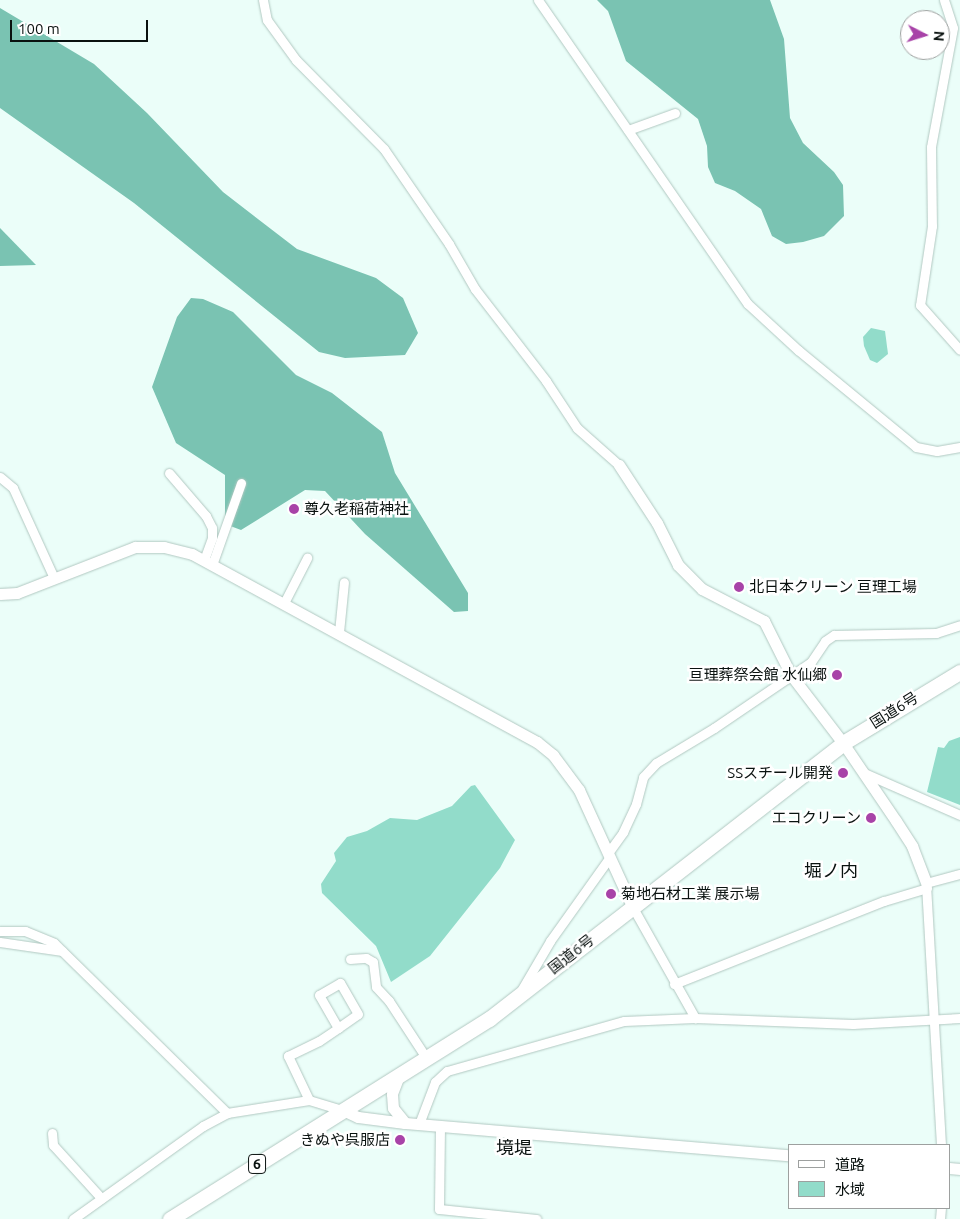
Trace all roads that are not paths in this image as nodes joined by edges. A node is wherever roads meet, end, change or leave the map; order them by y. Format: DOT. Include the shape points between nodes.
graph roads {
  1 [pos="263,0"];
  2 [pos="538,0"];
  3 [pos="944,0"];
  4 [pos="675,113"];
  5 [pos="628,130"];
  6 [pos="960,350"];
  7 [pos="960,446"];
  8 [pos="619,465"];
  9 [pos="170,473"];
  10 [pos="0,477"];
  11 [pos="241,483"];
  12 [pos="307,558"];
  13 [pos="208,562"];
  14 [pos="54,578"];
  15 [pos="344,582"];
  16 [pos="0,594"];
  17 [pos="284,603"];
  18 [pos="960,624"];
  19 [pos="339,632"];
  20 [pos="960,672"];
  21 [pos="791,675"];
  22 [pos="843,743"];
  23 [pos="861,772"];
  24 [pos="960,815"];
  25 [pos="609,855"];
  26 [pos="960,874"];
  27 [pos="927,885"];
  28 [pos="632,906"];
  29 [pos="0,931"];
  30 [pos="0,942"];
  31 [pos="62,951"];
  32 [pos="350,958"];
  33 [pos="674,984"];
  34 [pos="518,996"];
  35 [pos="695,1018"];
  36 [pos="934,1018"];
  37 [pos="960,1018"];
  38 [pos="338,1028"];
  39 [pos="427,1059"];
  40 [pos="398,1078"];
  41 [pos="309,1100"];
  42 [pos="346,1111"];
  43 [pos="227,1114"];
  44 [pos="405,1122"];
  45 [pos="420,1124"];
  46 [pos="440,1126"];
  47 [pos="52,1133"];
  48 [pos="941,1144"];
  49 [pos="788,1154"];
  50 [pos="101,1198"];
  51 [pos="73,1219"];
  52 [pos="170,1219"];
  53 [pos="536,1219"];
  1 -- 8 [label="street" via="267,20 296,60 384,149 449,244 475,289 546,381 577,428"];
  2 -- 5 [label="street"];
  3 -- 6 [label="street" via="953,28 931,147 932,226 920,304"];
  4 -- 5 [label="street"];
  5 -- 7 [label="street" via="748,304 798,350 916,447 937,451"];
  8 -- 21 [label="street" via="657,523 678,565 702,589 764,621"];
  9 -- 13 [label="street" via="206,516 212,528"];
  10 -- 14 [label="street" via="14,488"];
  11 -- 13 [label="street"];
  12 -- 17 [label="street"];
  13 -- 14 [label="street" via="178,548 135,547"];
  13 -- 17 [label="street"];
  14 -- 16 [label="street" via="17,593"];
  15 -- 19 [label="street"];
  17 -- 19 [label="street"];
  18 -- 21 [label="street" via="936,633 834,635 825,640 811,662"];
  19 -- 25 [label="street" via="537,742 553,755 579,790"];
  20 -- 22 [label="highway, 国道6号 / 6"];
  21 -- 22 [label="street"];
  21 -- 25 [label="street" via="656,763 643,777 636,804"];
  22 -- 23 [label="street"];
  22 -- 28 [label="highway, 国道6号 / 6"];
  23 -- 24 [label="street"];
  23 -- 27 [label="street" via="912,846"];
  25 -- 28 [label="street"];
  25 -- 34 [label="street" via="550,941"];
  26 -- 27 [label="street"];
  27 -- 33 [label="street"];
  27 -- 36 [label="street"];
  28 -- 33 [label="street"];
  28 -- 34 [label="highway, 国道6号 / 6"];
  29 -- 31 [label="street" via="44,937"];
  30 -- 31 [label="street"];
  31 -- 43 [label="street"];
  32 -- 39 [label="street" via="366,958 373,962 376,988 389,1001"];
  33 -- 35 [label="street"];
  34 -- 39 [label="highway, 国道6号 / 6"];
  35 -- 36 [label="street" via="853,1024"];
  35 -- 45 [label="street" via="624,1021 446,1070 435,1082"];
  36 -- 37 [label="street"];
  36 -- 48 [label="street"];
  38 -- 38 [label="street" via="358,1014 340,983 319,995"];
  38 -- 41 [label="street" via="288,1056"];
  39 -- 40 [label="highway, 国道6号 / 6"];
  40 -- 42 [label="highway, 国道6号 / 6"];
  40 -- 44 [label="street" via="392,1094 393,1108"];
  41 -- 42 [label="street"];
  41 -- 43 [label="street"];
  42 -- 44 [label="street" via="358,1117"];
  42 -- 52 [label="highway, 国道6号 / 6"];
  43 -- 50 [label="street"];
  44 -- 45 [label="street"];
  45 -- 46 [label="street"];
  46 -- 49 [label="street"];
  46 -- 53 [label="street" via="439,1209"];
  47 -- 50 [label="street" via="53,1145"];
  50 -- 51 [label="street"];
}
